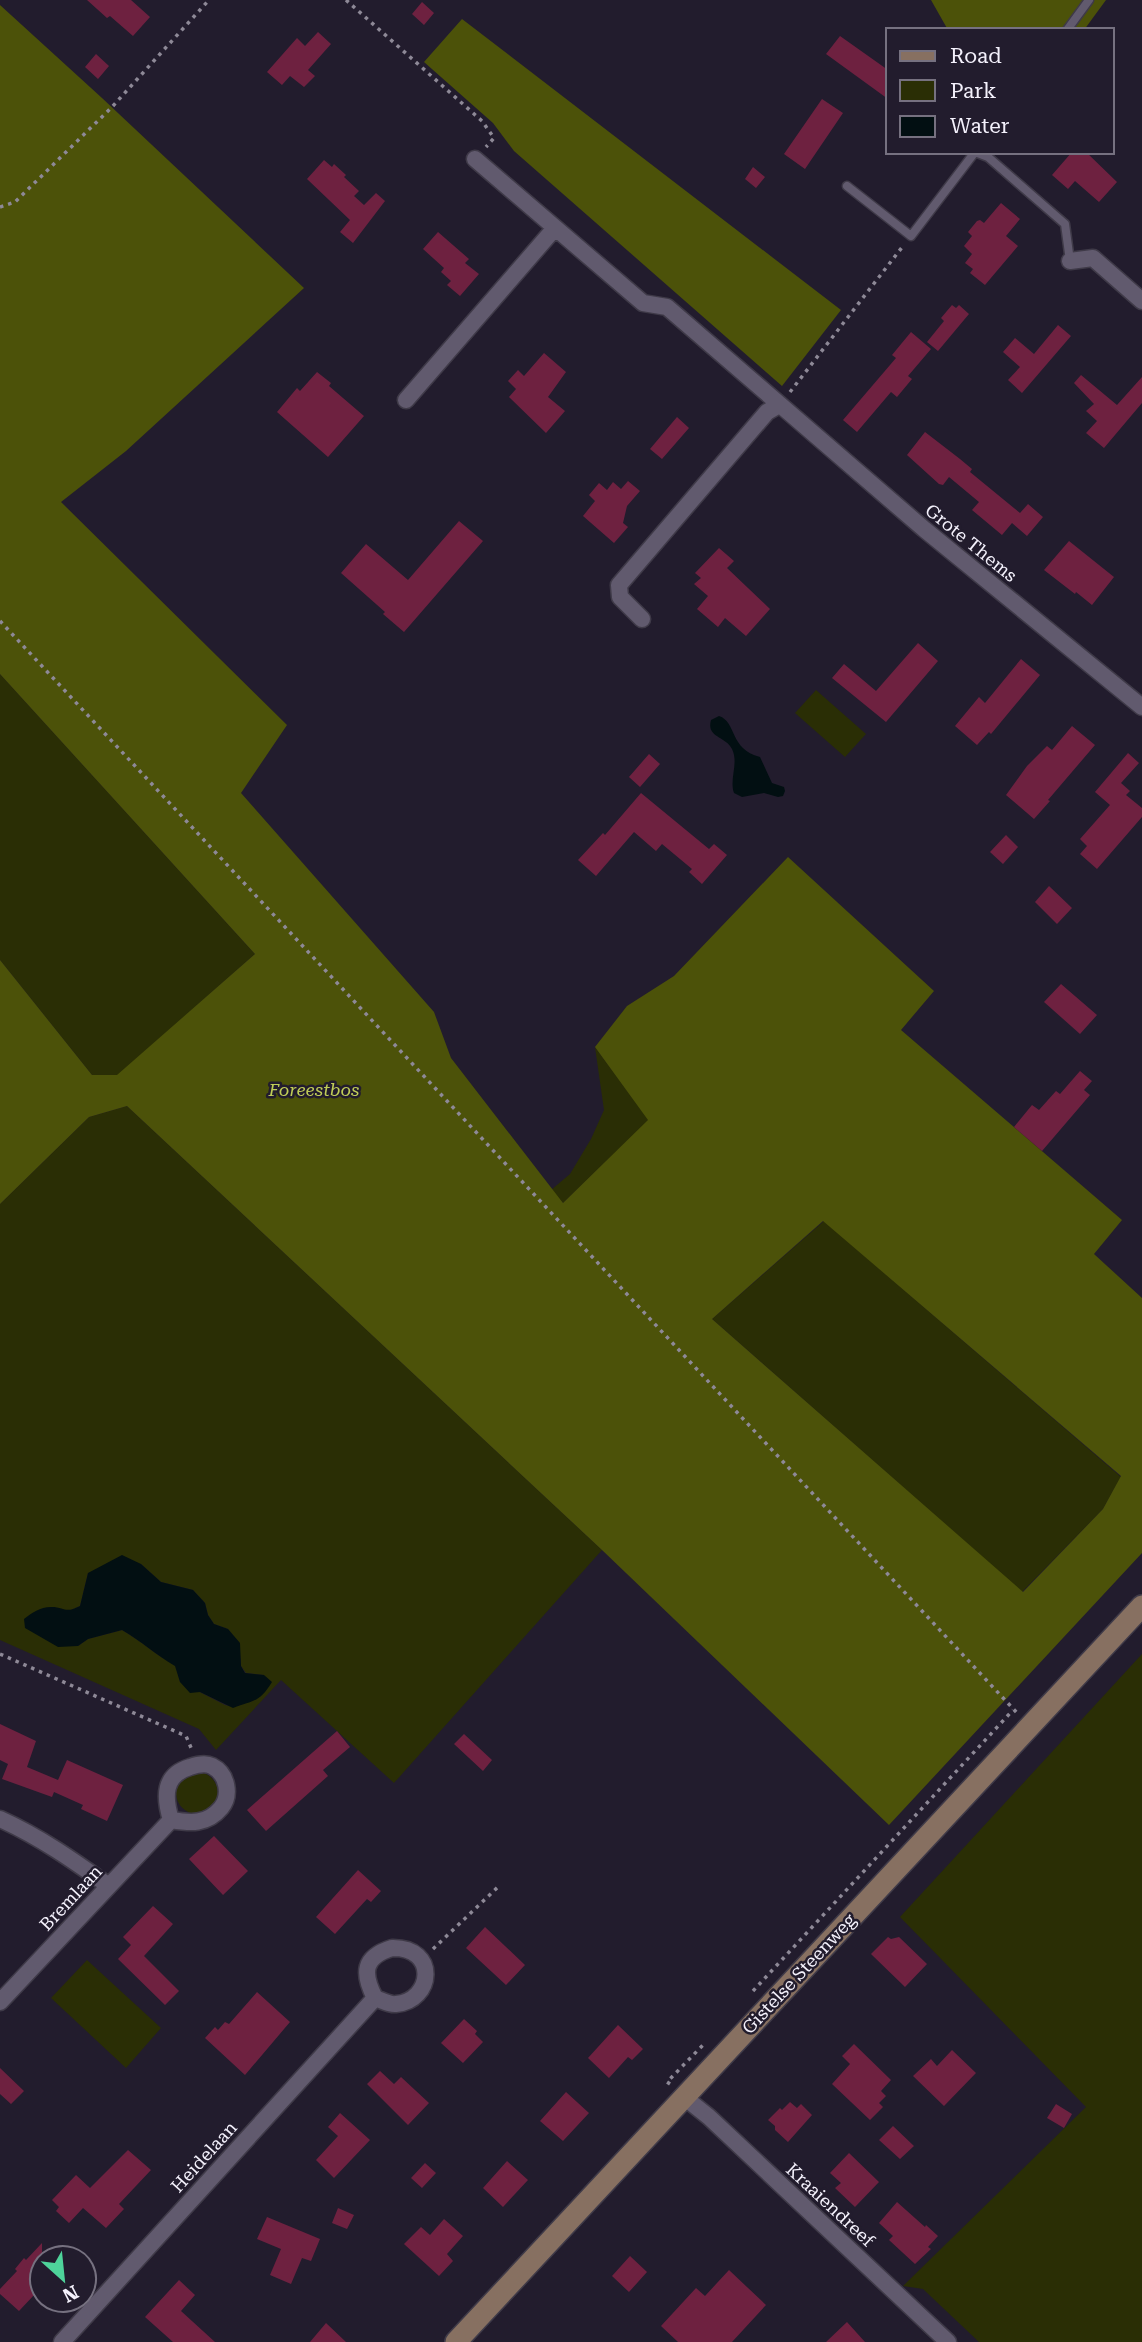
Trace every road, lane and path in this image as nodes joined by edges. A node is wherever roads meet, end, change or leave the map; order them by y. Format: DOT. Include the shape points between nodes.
graph roads {
  1 [pos="209,0"];
  2 [pos="346,0"];
  3 [pos="1089,0"];
  4 [pos="1068,28"];
  5 [pos="973,154"];
  6 [pos="980,154"];
  7 [pos="475,159"];
  8 [pos="847,186"];
  9 [pos="0,207"];
  10 [pos="555,228"];
  11 [pos="911,236"];
  12 [pos="1070,261"];
  13 [pos="1142,301"];
  14 [pos="406,400"];
  15 [pos="779,405"];
  16 [pos="642,619"];
  17 [pos="0,621"];
  18 [pos="1142,707"];
  19 [pos="1142,1606"];
  20 [pos="0,1654"];
  21 [pos="1013,1710"];
  22 [pos="1029,1725"];
  23 [pos="198,1765"];
  24 [pos="0,1819"];
  25 [pos="171,1820"];
  26 [pos="500,1885"];
  27 [pos="109,1886"];
  28 [pos="421,1960"];
  29 [pos="752,1993"];
  30 [pos="375,1998"];
  31 [pos="0,2002"];
  32 [pos="709,2039"];
  33 [pos="684,2097"];
  34 [pos="62,2342"];
  35 [pos="456,2342"];
  36 [pos="948,2342"];
  1 -- 9 [label="path" via="102,117 15,202"];
  2 -- 7 [label="path" via="488,128 494,138"];
  3 -- 4 [label="lane"];
  5 -- 11 [label="lane"];
  6 -- 12 [label="lane" via="1065,224"];
  7 -- 10 [label="street, Grote Thems"];
  8 -- 11 [label="lane"];
  10 -- 14 [label="street"];
  10 -- 15 [label="street, Grote Thems" via="643,303 667,307"];
  11 -- 15 [label="path"];
  12 -- 13 [label="street" via="1093,257"];
  15 -- 16 [label="street" via="767,412 619,585 620,597"];
  15 -- 18 [label="street, Grote Thems"];
  17 -- 21 [label="path"];
  19 -- 22 [label="main road, Gistelse Steenweg"];
  20 -- 23 [label="path" via="186,1736"];
  21 -- 22 [label="path"];
  21 -- 29 [label="path"];
  22 -- 33 [label="main road, Gistelse Steenweg"];
  23 -- 25 [label="street" via="179,1770 168,1783 165,1802"];
  23 -- 25 [label="street" via="212,1766 222,1776 228,1789 225,1803 203,1822"];
  24 -- 27 [label="street" via="36,1837"];
  25 -- 27 [label="street, Bremlaan"];
  26 -- 28 [label="path"];
  27 -- 31 [label="street, Bremlaan"];
  28 -- 30 [label="street" via="426,1975 412,1999 394,2005"];
  28 -- 30 [label="street" via="406,1948 379,1952 369,1961 366,1974"];
  30 -- 34 [label="street, Heidelaan"];
  32 -- 33 [label="path" via="667,2082"];
  33 -- 35 [label="main road, Gistelse Steenweg"];
  33 -- 36 [label="street, Kraaiendreef"];
}
